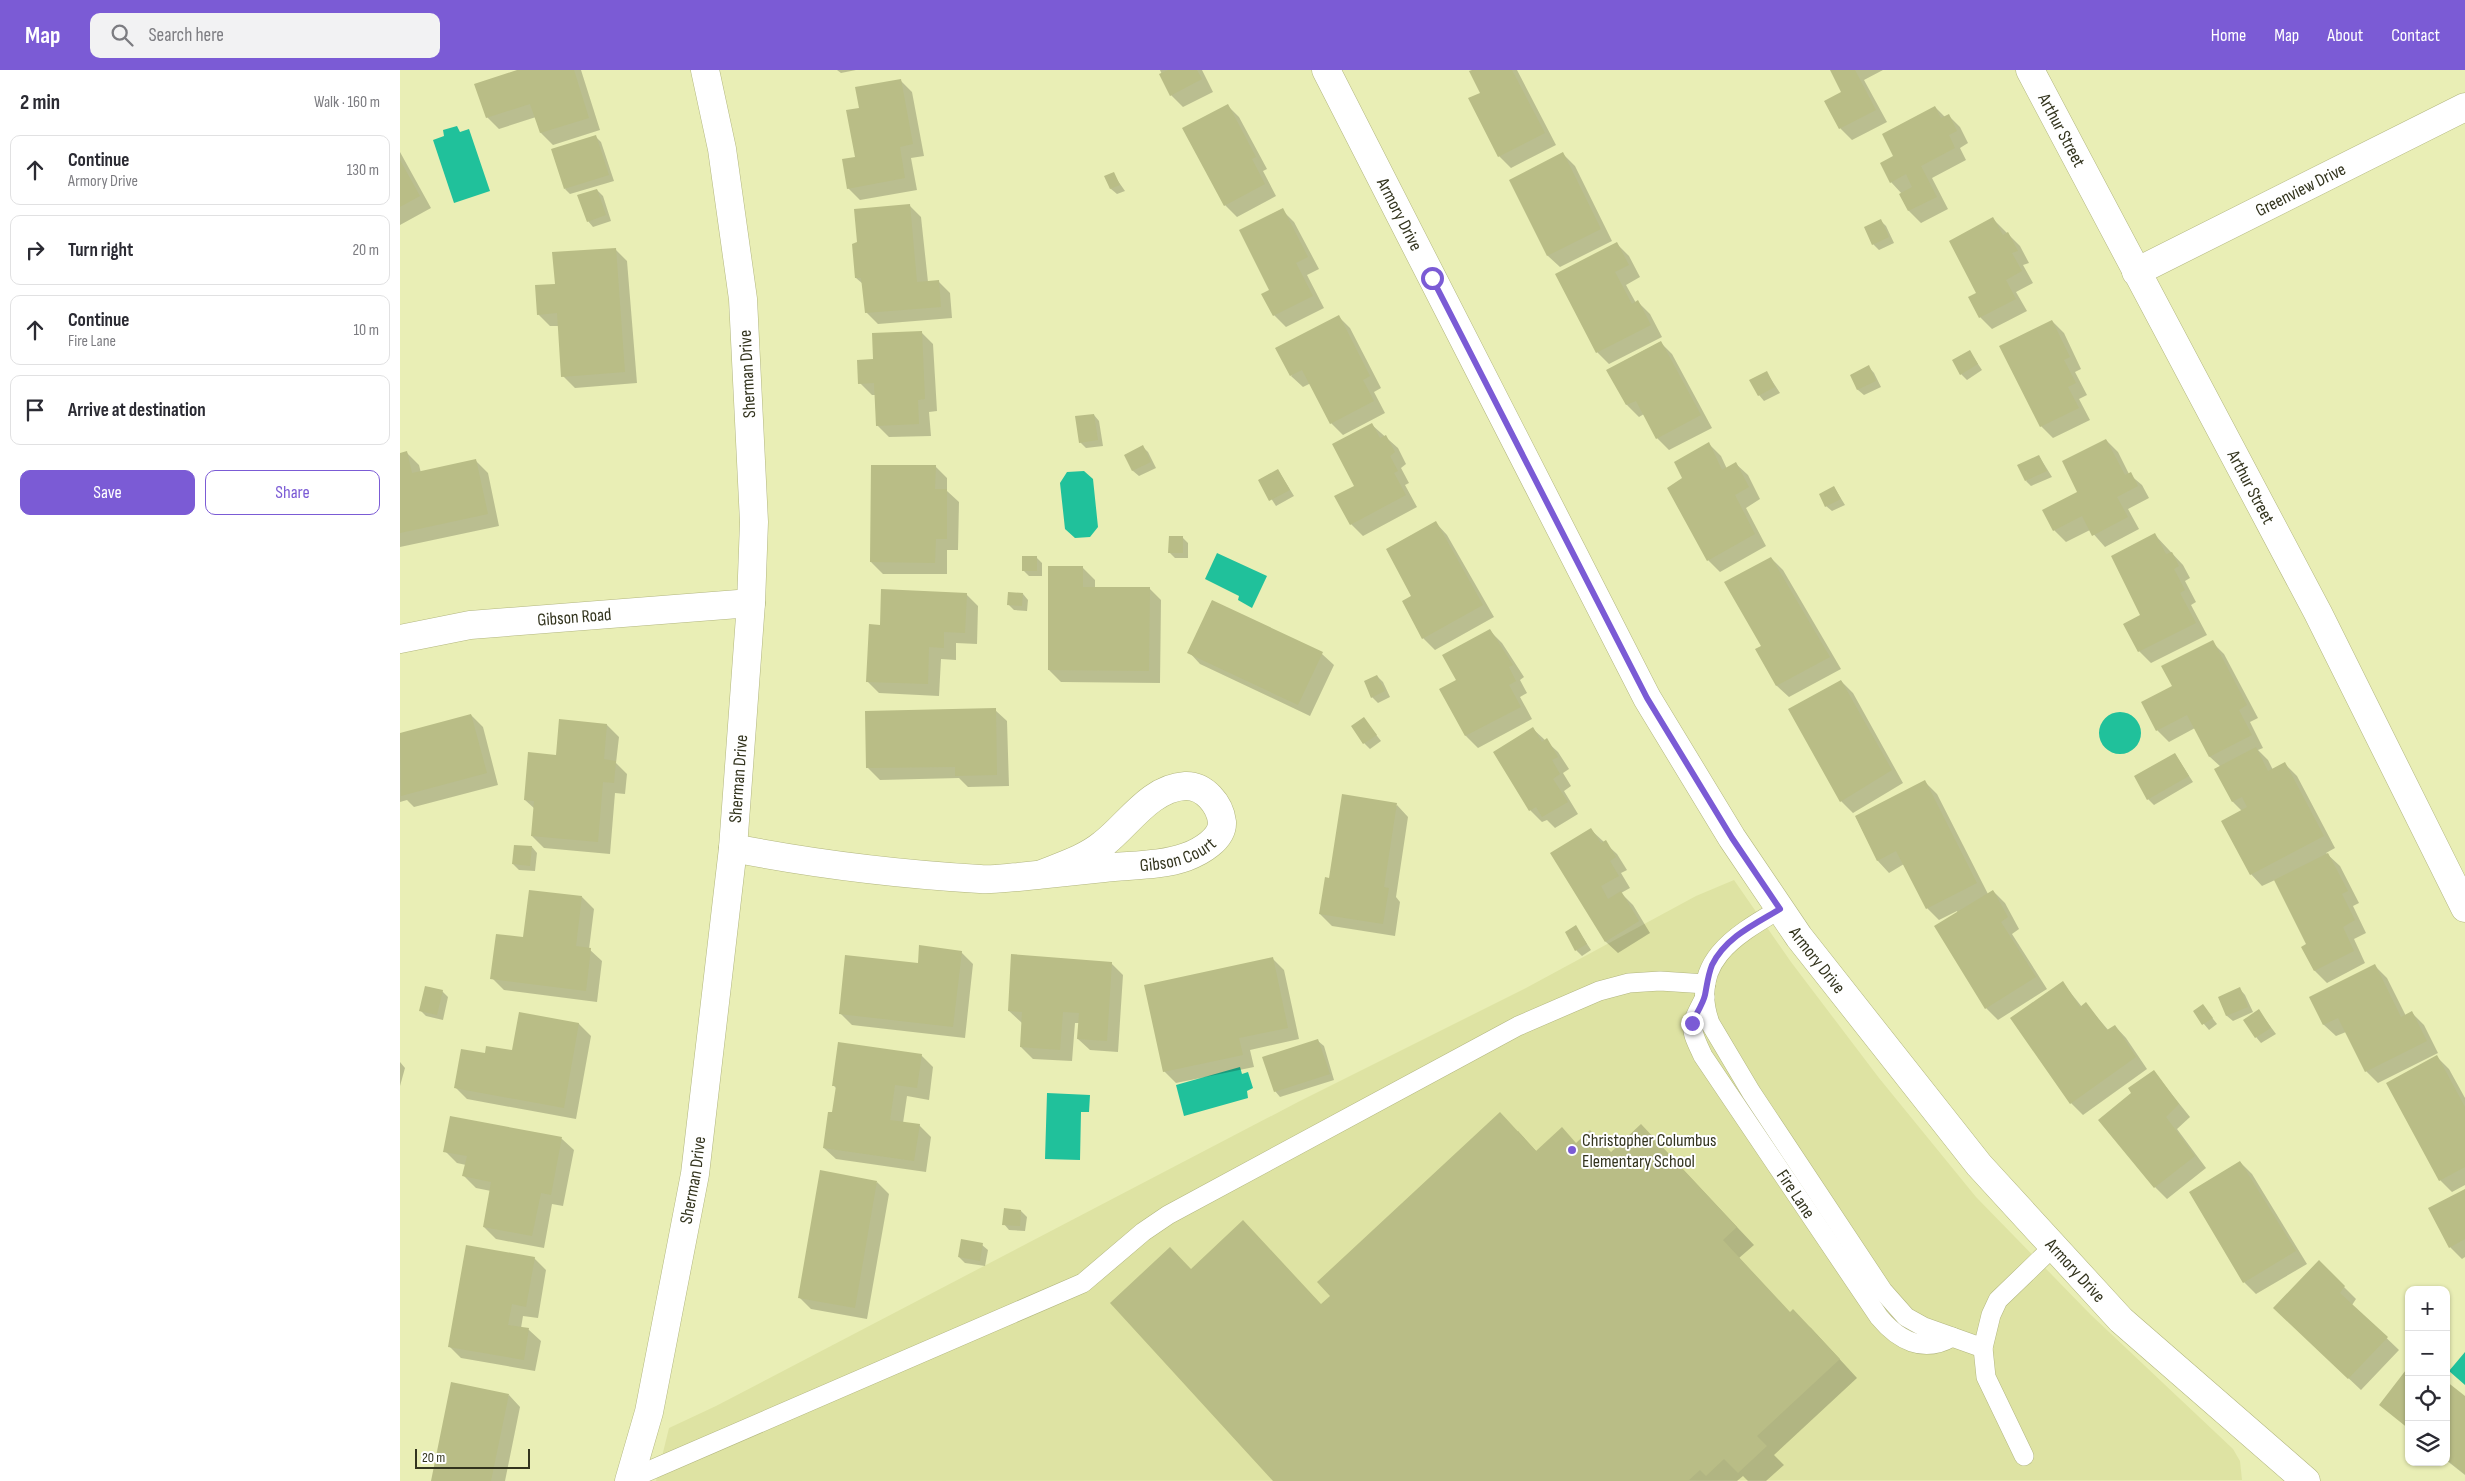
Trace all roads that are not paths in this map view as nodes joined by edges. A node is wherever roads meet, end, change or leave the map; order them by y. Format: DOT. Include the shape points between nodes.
graph roads {
  1 [pos="705,70"];
  2 [pos="1326,70"];
  3 [pos="2030,70"];
  4 [pos="2465,108"];
  5 [pos="2136,272"];
  6 [pos="751,603"];
  7 [pos="400,638"];
  8 [pos="733,848"];
  9 [pos="1039,875"];
  10 [pos="2465,908"];
  11 [pos="1780,909"];
  12 [pos="1705,990"];
  13 [pos="2054,1246"];
  14 [pos="1983,1348"];
  15 [pos="2024,1456"];
  16 [pos="2297,1478"];
  17 [pos="630,1480"];
  1 -- 6 [label="street, Sherman Drive" via="722,148 743,299 754,522"];
  2 -- 11 [label="street, Armory Drive" via="1647,698 1732,838"];
  3 -- 5 [label="street, Arthur Street"];
  4 -- 5 [label="street, Greenview Drive"];
  5 -- 10 [label="street, Arthur Street" via="2318,613"];
  6 -- 7 [label="street, Gibson Road" via="470,624"];
  6 -- 8 [label="street, Sherman Drive"];
  8 -- 9 [label="street, Gibson Court" via="789,859 982,880"];
  8 -- 17 [label="street, Sherman Drive" via="695,1174 649,1412"];
  9 -- 9 [label="street, Gibson Court" via="1186,857 1207,847 1218,836 1222,824 1218,809 1212,798 1189,786 1162,792 1103,845"];
  11 -- 12 [label="lane" via="1734,937 1716,958"];
  11 -- 13 [label="street, Armory Drive" via="1979,1164"];
  12 -- 14 [label="lane" via="1710,1023 1731,1062 1883,1291 1906,1317 1924,1327"];
  12 -- 17 [label="lane" via="1660,981 1629,984 1599,991 1518,1026 1168,1215 1083,1283"];
  13 -- 14 [label="lane" via="1998,1300"];
  13 -- 16 [label="street, Armory Drive" via="2121,1320"];
  14 -- 15 [label="lane" via="1986,1377"];
}
